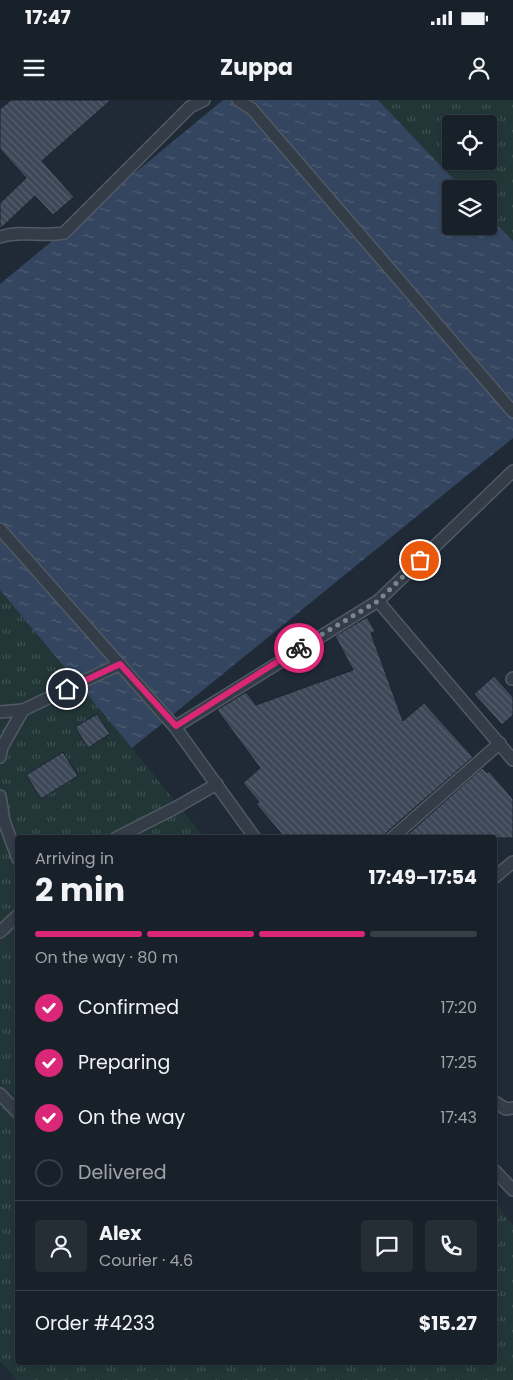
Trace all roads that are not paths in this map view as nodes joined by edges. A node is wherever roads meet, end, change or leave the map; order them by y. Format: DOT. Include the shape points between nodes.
graph roads {
  1 [pos="204,100"];
  2 [pos="238,100"];
  3 [pos="0,237"];
  4 [pos="513,412"];
  5 [pos="513,471"];
  6 [pos="0,530"];
  7 [pos="378,601"];
  8 [pos="120,664"];
  9 [pos="23,710"];
  10 [pos="0,712"];
  11 [pos="176,726"];
  12 [pos="500,743"];
  13 [pos="0,757"];
  14 [pos="513,760"];
  15 [pos="217,784"];
  16 [pos="0,796"];
  17 [pos="122,835"];
  18 [pos="253,835"];
  19 [pos="395,835"];
  20 [pos="15,851"];
  21 [pos="513,862"];
  22 [pos="497,875"];
  23 [pos="15,918"];
  24 [pos="0,932"];
  25 [pos="0,1094"];
  26 [pos="497,1103"];
  27 [pos="513,1108"];
  28 [pos="15,1110"];
  29 [pos="497,1173"];
  30 [pos="513,1190"];
  1 -- 3 [label="lane" via="190,107 64,233 47,236 10,233"];
  2 -- 4 [label="lane" via="252,109"];
  5 -- 7 [label="lane"];
  6 -- 8 [label="lane"];
  7 -- 11 [label="lane"];
  7 -- 12 [label="lane"];
  8 -- 9 [label="lane"];
  8 -- 11 [label="lane"];
  9 -- 10 [label="lane"];
  9 -- 13 [label="lane" via="2,747"];
  11 -- 15 [label="lane"];
  12 -- 14 [label="lane"];
  12 -- 19 [label="lane"];
  15 -- 17 [label="lane"];
  15 -- 18 [label="lane"];
  16 -- 20 [label="lane" via="4,821"];
  21 -- 22 [label="lane"];
  23 -- 24 [label="lane"];
  25 -- 28 [label="lane"];
  26 -- 27 [label="lane" via="506,1109"];
  29 -- 30 [label="lane"];
}
